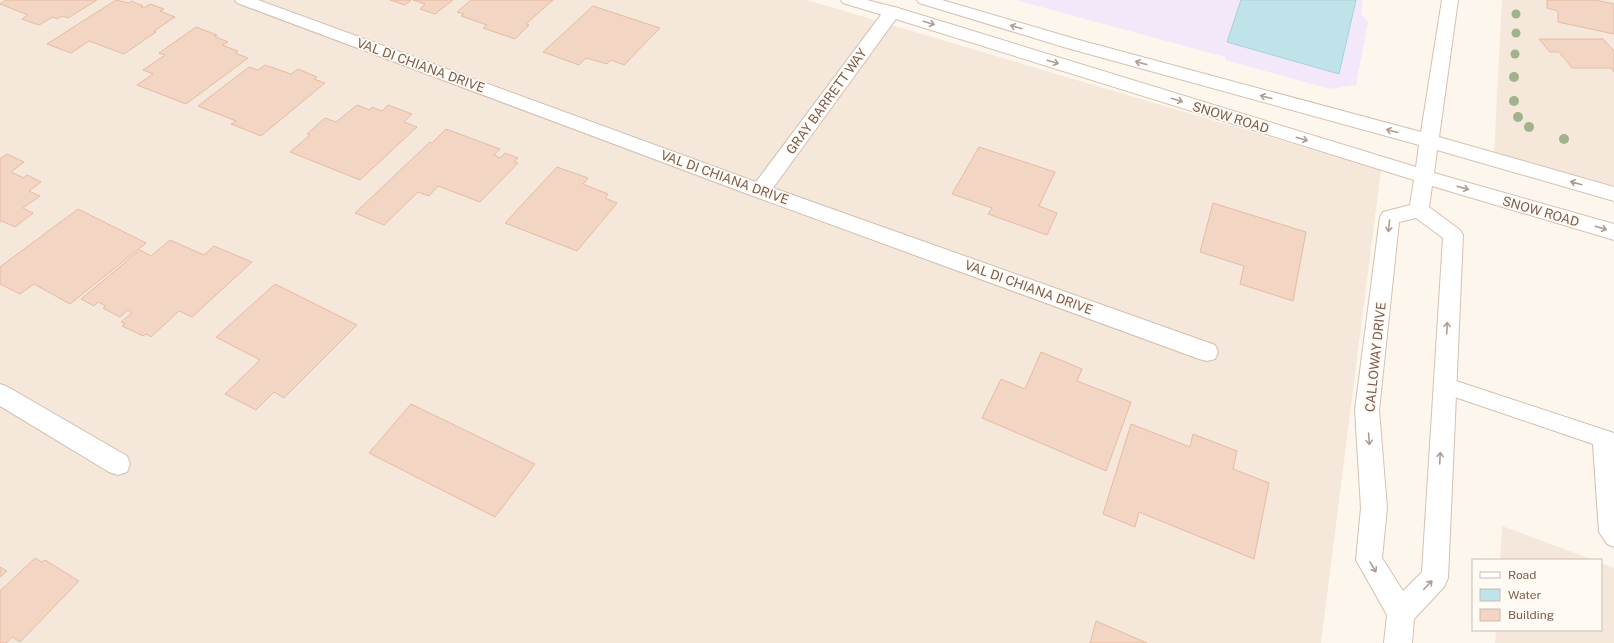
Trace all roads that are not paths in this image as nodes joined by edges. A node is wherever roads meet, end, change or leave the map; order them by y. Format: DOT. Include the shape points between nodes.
graph roads {
  1 [pos="243,0"];
  2 [pos="849,0"];
  3 [pos="925,0"];
  4 [pos="1450,0"];
  5 [pos="892,12"];
  6 [pos="1429,141"];
  7 [pos="1425,177"];
  8 [pos="760,190"];
  9 [pos="1614,194"];
  10 [pos="1419,210"];
  11 [pos="1614,232"];
  12 [pos="1207,352"];
  13 [pos="1444,386"];
  14 [pos="0,394"];
  15 [pos="1608,440"];
  16 [pos="118,464"];
  17 [pos="1614,537"];
  18 [pos="1401,613"];
  19 [pos="1398,643"];
  1 -- 8 [label="main road, VAL DI CHIANA DRIVE"];
  2 -- 5 [label="main road, SNOW ROAD"];
  6 -- 3 [label="main road, one-way" via="1073,44"];
  4 -- 6 [label="main road"];
  5 -- 7 [label="main road, SNOW ROAD, one-way"];
  5 -- 8 [label="main road, GRAY BARRETT WAY"];
  6 -- 7 [label="main road"];
  9 -- 6 [label="main road, one-way"];
  7 -- 10 [label="main road"];
  7 -- 11 [label="main road, SNOW ROAD, one-way"];
  8 -- 12 [label="main road, VAL DI CHIANA DRIVE"];
  13 -- 10 [label="main road, one-way" via="1453,235"];
  10 -- 18 [label="main road, CALLOWAY DRIVE, one-way" via="1390,218 1367,410 1374,508 1369,560"];
  13 -- 15 [label="lane"];
  18 -- 13 [label="main road, one-way" via="1434,578"];
  14 -- 16 [label="main road"];
  15 -- 17 [label="lane" via="1610,532"];
  18 -- 19 [label="main road"];
}
